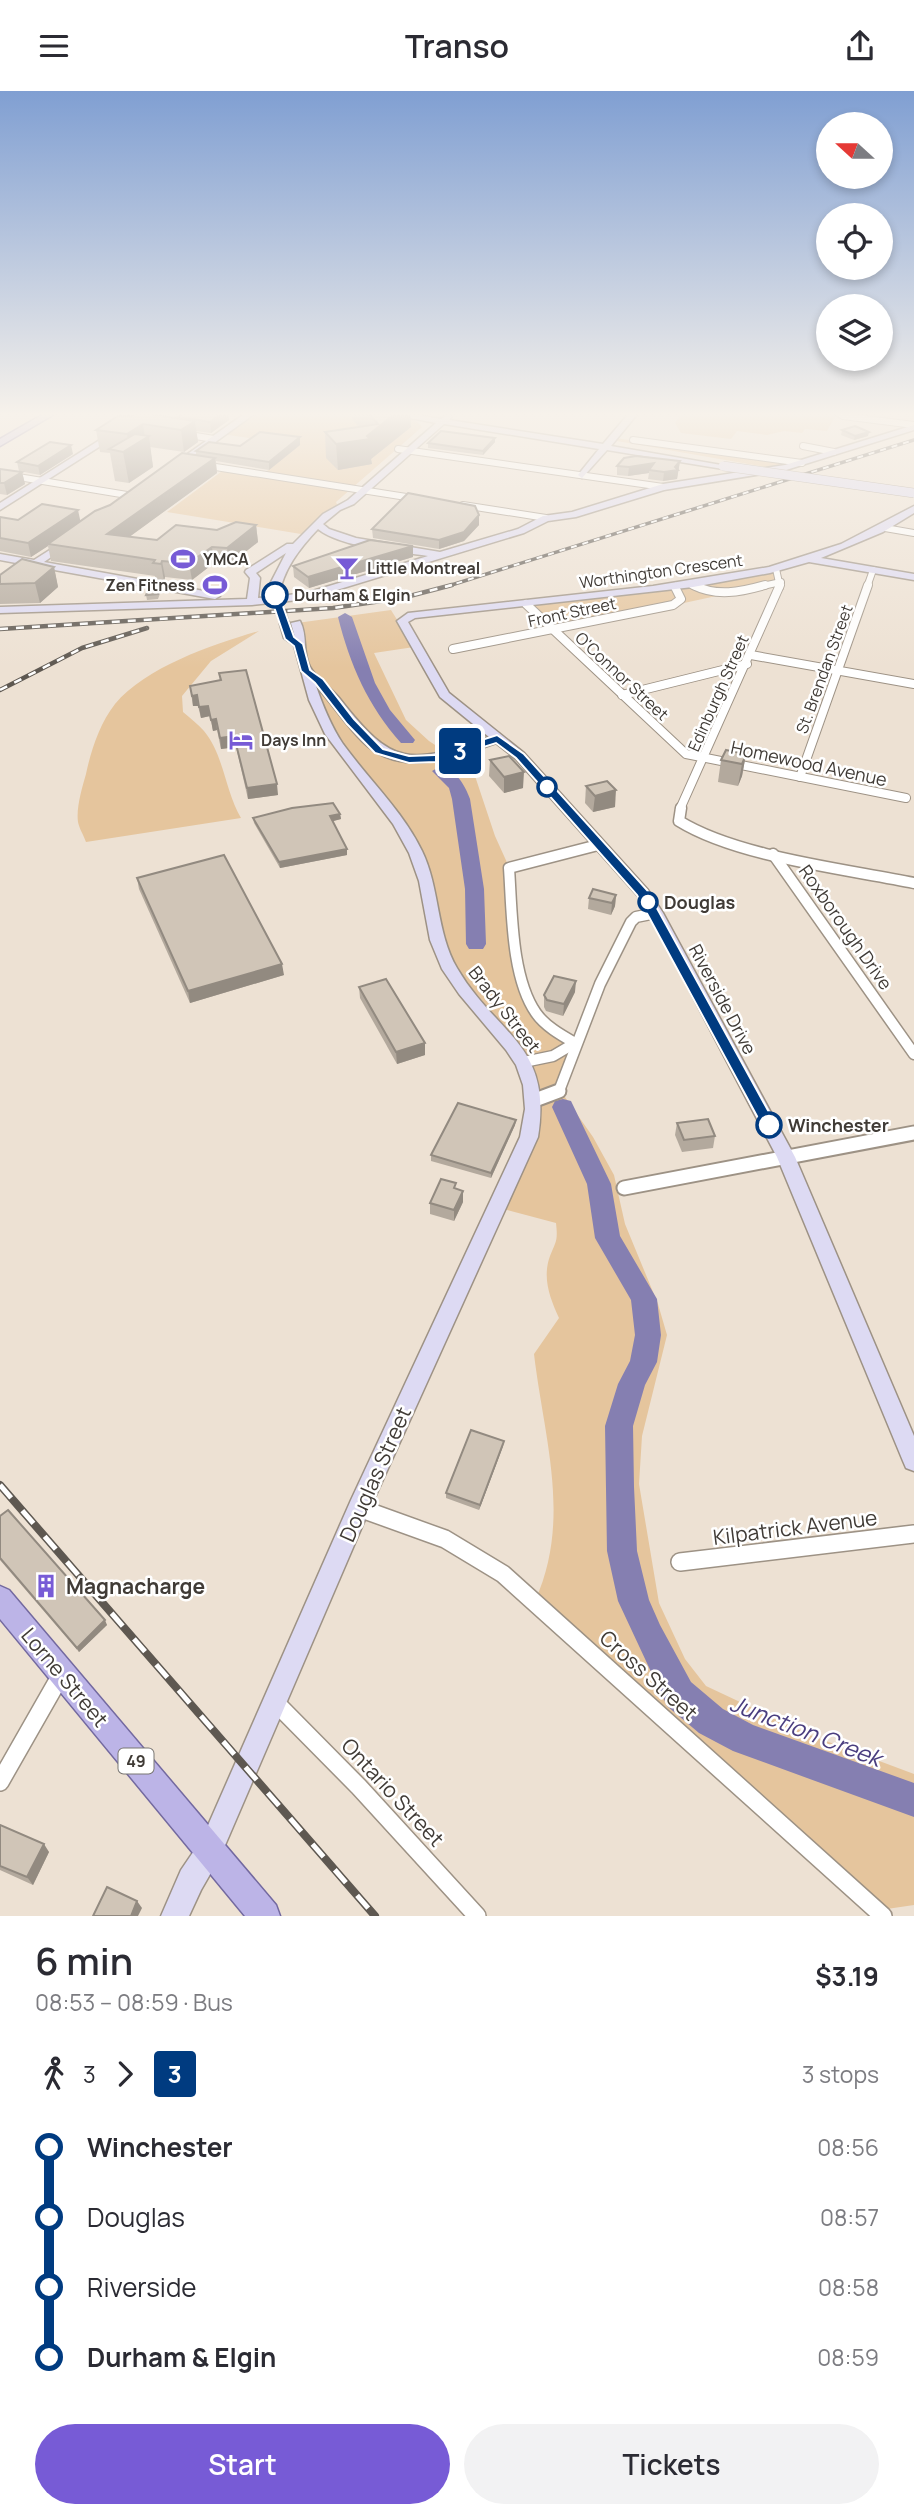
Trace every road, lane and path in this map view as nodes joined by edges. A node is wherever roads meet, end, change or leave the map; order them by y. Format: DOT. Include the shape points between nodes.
graph roads {
  1 [pos="16,497"];
  2 [pos="131,497"];
  3 [pos="342,497"];
  4 [pos="357,497"];
  5 [pos="409,497"];
  6 [pos="630,497"];
  7 [pos="429,500"];
  8 [pos="455,504"];
  9 [pos="0,507"];
  10 [pos="338,507"];
  11 [pos="116,508"];
  12 [pos="914,509"];
  13 [pos="573,515"];
  14 [pos="546,518"];
  15 [pos="318,525"];
  16 [pos="885,529"];
  17 [pos="521,531"];
  18 [pos="914,533"];
  19 [pos="74,537"];
  20 [pos="343,538"];
  21 [pos="300,541"];
  22 [pos="443,555"];
  23 [pos="0,557"];
  24 [pos="810,560"];
  25 [pos="35,563"];
  26 [pos="776,569"];
  27 [pos="873,570"];
  28 [pos="914,577"];
  29 [pos="781,582"];
  30 [pos="692,585"];
  31 [pos="675,587"];
  32 [pos="0,588"];
  33 [pos="280,594"];
  34 [pos="200,599"];
  35 [pos="252,602"];
  36 [pos="526,604"];
  37 [pos="0,610"];
  38 [pos="402,621"];
  39 [pos="291,624"];
  40 [pos="555,631"];
  41 [pos="453,649"];
  42 [pos="749,660"];
  43 [pos="839,670"];
  44 [pos="306,671"];
  45 [pos="914,684"];
  46 [pos="622,695"];
  47 [pos="320,710"];
  48 [pos="351,722"];
  49 [pos="497,739"];
  50 [pos="705,757"];
  51 [pos="800,776"];
  52 [pos="906,798"];
  53 [pos="598,845"];
  54 [pos="773,854"];
  55 [pos="914,883"];
  56 [pos="656,913"];
  57 [pos="575,1044"];
  58 [pos="914,1054"];
  59 [pos="524,1062"];
  60 [pos="536,1100"];
  61 [pos="914,1133"];
  62 [pos="786,1157"];
  63 [pos="624,1188"];
  64 [pos="914,1461"];
  65 [pos="359,1508"];
  66 [pos="914,1534"];
  67 [pos="680,1562"];
  68 [pos="0,1599"];
  69 [pos="61,1674"];
  70 [pos="274,1701"];
  71 [pos="0,1782"];
  72 [pos="211,1848"];
  73 [pos="175,1916"];
  74 [pos="265,1916"];
  75 [pos="477,1916"];
  76 [pos="883,1916"];
  1 -- 9 [label="main road"];
  2 -- 11 [label="main road"];
  3 -- 10 [label="main road" via="336,502"];
  4 -- 10 [label="main road"];
  5 -- 7 [label="street"];
  6 -- 13 [label="main road"];
  8 -- 14 [label="street"];
  10 -- 15 [label="main road"];
  12 -- 16 [label="main road, Worthington Crescent"];
  13 -- 14 [label="main road"];
  13 -- 17 [label="main road"];
  14 -- 17 [label="main road"];
  15 -- 20 [label="main road" via="324,533"];
  15 -- 21 [label="main road"];
  16 -- 18 [label="street"];
  16 -- 24 [label="main road, Worthington Crescent"];
  17 -- 22 [label="main road"];
  19 -- 25 [label="main road"];
  20 -- 21 [label="main road"];
  20 -- 22 [label="main road"];
  21 -- 33 [label="main road" via="274,586"];
  21 -- 35 [label="main road" via="250,572 255,578"];
  22 -- 35 [label="main road" via="314,595"];
  23 -- 25 [label="main road"];
  24 -- 26 [label="main road, Worthington Crescent"];
  24 -- 27 [label="main road"];
  25 -- 32 [label="main road"];
  25 -- 34 [label="main road"];
  26 -- 29 [label="street"];
  26 -- 30 [label="main road, Worthington Crescent"];
  27 -- 28 [label="main road"];
  27 -- 43 [label="street, St. Brendan Street"];
  29 -- 30 [label="street" via="720,594"];
  29 -- 42 [label="street, Edinburgh Street"];
  30 -- 31 [label="main road, Worthington Crescent"];
  31 -- 36 [label="main road, Worthington Crescent"];
  31 -- 40 [label="street, Front Street" via="681,599 678,603"];
  34 -- 35 [label="main road"];
  34 -- 37 [label="main road"];
  36 -- 38 [label="main road, Worthington Crescent" via="412,615"];
  36 -- 40 [label="street, O'Connor Street"];
  38 -- 49 [label="main road, Riverside Drive" via="444,695"];
  39 -- 44 [label="main road, Brady Street" via="290,639 299,644"];
  40 -- 41 [label="street, Front Street"];
  40 -- 46 [label="street, O'Connor Street"];
  42 -- 43 [label="street"];
  42 -- 46 [label="street"];
  42 -- 50 [label="street, Edinburgh Street"];
  43 -- 45 [label="street"];
  43 -- 51 [label="street, St. Brendan Street"];
  44 -- 47 [label="main road, Brady Street"];
  44 -- 48 [label="main road"];
  46 -- 50 [label="street, O'Connor Street" via="682,751"];
  47 -- 48 [label="main road"];
  47 -- 59 [label="main road, Brady Street" via="339,745 397,819 416,853 434,934 450,969"];
  48 -- 49 [label="main road" via="379,751 409,759 447,756"];
  49 -- 53 [label="main road, Riverside Drive" via="520,756"];
  50 -- 51 [label="street, Homewood Avenue"];
  50 -- 54 [label="street, Edinburgh Street" via="679,821 684,827"];
  51 -- 52 [label="street, Homewood Avenue"];
  53 -- 56 [label="main road, Riverside Drive"];
  53 -- 57 [label="street" via="509,868 513,920 529,1001 536,1013"];
  54 -- 55 [label="street"];
  54 -- 58 [label="street, Roxborough Drive"];
  56 -- 57 [label="street" via="631,922"];
  56 -- 62 [label="main road, Riverside Drive"];
  57 -- 59 [label="street" via="553,1056"];
  57 -- 60 [label="street" via="559,1091"];
  59 -- 60 [label="main road, Brady Street"];
  60 -- 65 [label="main road, Douglas Street" via="529,1137"];
  61 -- 62 [label="street"];
  62 -- 63 [label="street"];
  62 -- 64 [label="main road, Riverside Drive"];
  65 -- 70 [label="main road, Douglas Street"];
  65 -- 76 [label="street, Cross Street" via="445,1539 502,1574"];
  66 -- 67 [label="street, Kilpatrick Avenue"];
  68 -- 69 [label="main road, Lorne Street / 49"];
  69 -- 71 [label="street"];
  69 -- 72 [label="main road, Lorne Street / 49"];
  70 -- 72 [label="main road, Douglas Street"];
  70 -- 75 [label="street, Ontario Street"];
  72 -- 73 [label="main road, Douglas Street"];
  72 -- 74 [label="main road, Lorne Street"];
}
